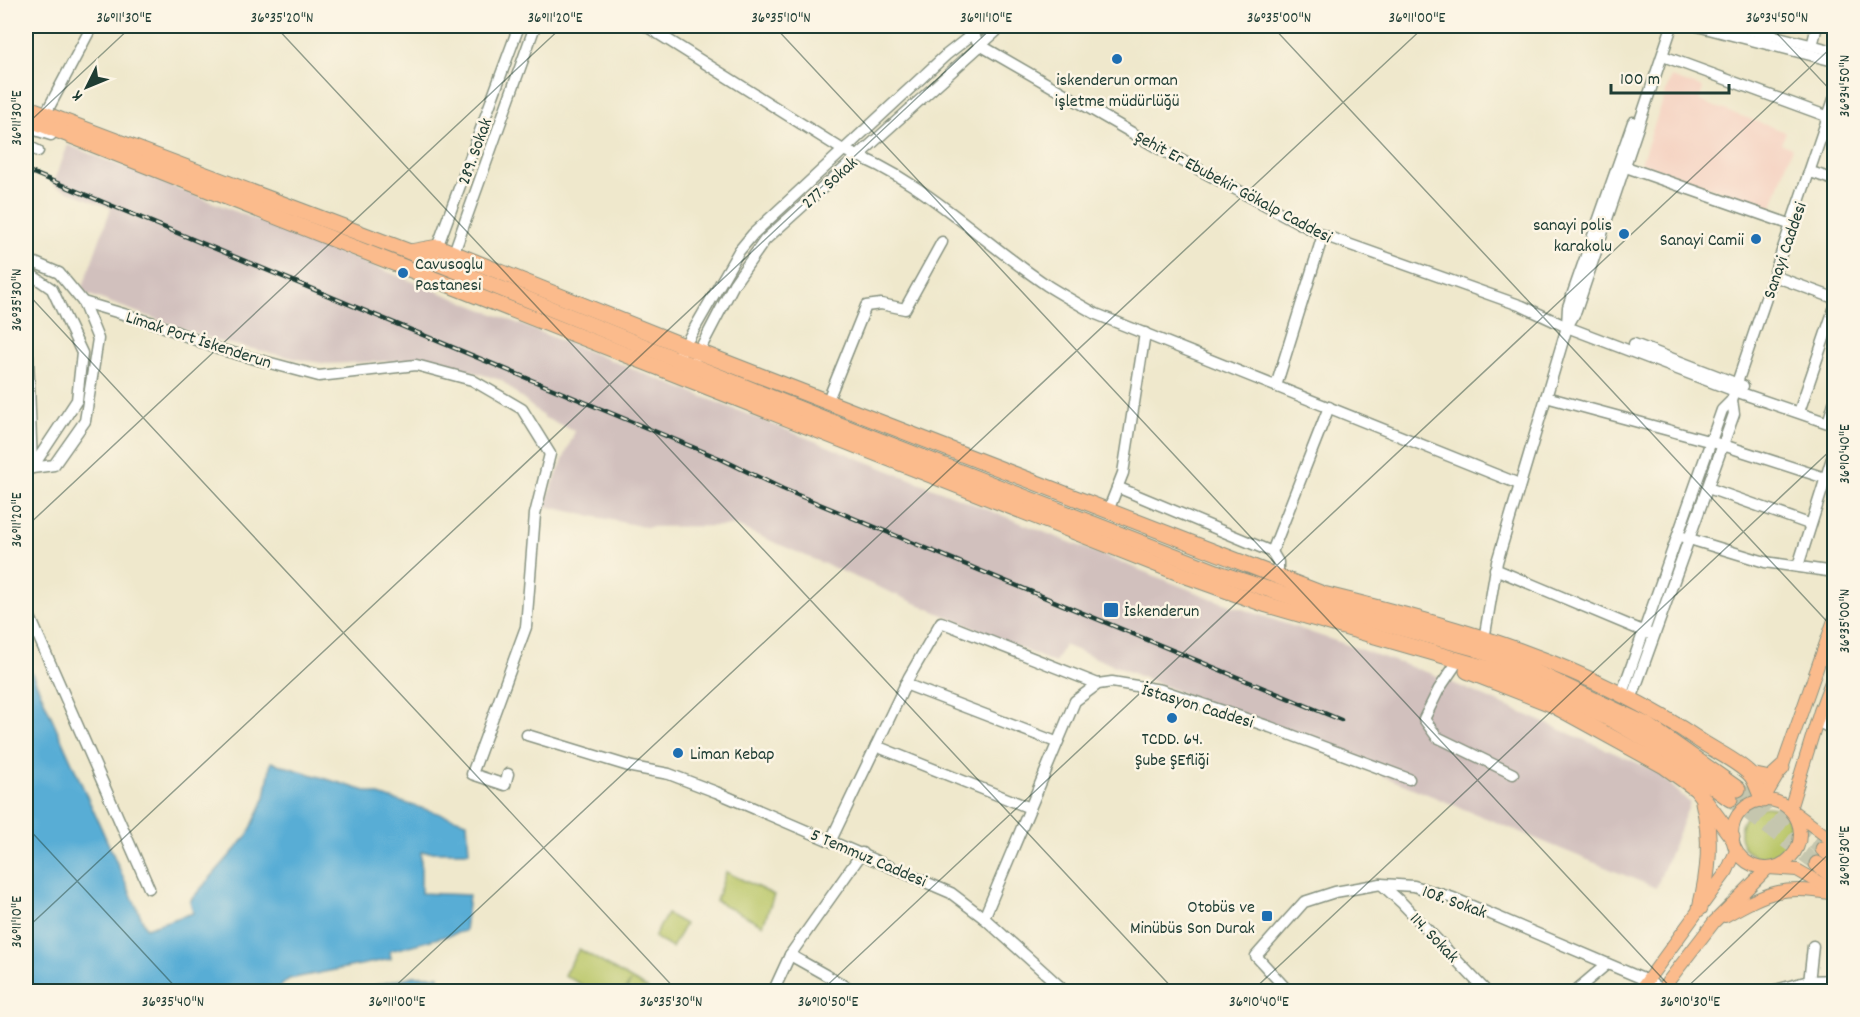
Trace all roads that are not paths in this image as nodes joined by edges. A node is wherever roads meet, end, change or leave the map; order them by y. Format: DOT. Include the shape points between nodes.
graph roads {
  1 [pos="92,26"];
  2 [pos="519,26"];
  3 [pos="535,26"];
  4 [pos="646,26"];
  5 [pos="958,26"];
  6 [pos="983,26"];
  7 [pos="1002,26"];
  8 [pos="1670,26"];
  9 [pos="1697,26"];
  10 [pos="1735,26"];
  11 [pos="1817,26"];
  12 [pos="972,33"];
  13 [pos="980,45"];
  14 [pos="1812,46"];
  15 [pos="1834,51"];
  16 [pos="1663,56"];
  17 [pos="1834,60"];
  18 [pos="1834,99"];
  19 [pos="26,106"];
  20 [pos="46,113"];
  21 [pos="1829,117"];
  22 [pos="26,118"];
  23 [pos="26,127"];
  24 [pos="58,137"];
  25 [pos="26,145"];
  26 [pos="843,150"];
  27 [pos="38,152"];
  28 [pos="859,156"];
  29 [pos="1626,167"];
  30 [pos="1811,172"];
  31 [pos="1834,180"];
  32 [pos="208,183"];
  33 [pos="1792,225"];
  34 [pos="1323,236"];
  35 [pos="942,242"];
  36 [pos="438,247"];
  37 [pos="410,252"];
  38 [pos="455,253"];
  39 [pos="26,259"];
  40 [pos="439,264"];
  41 [pos="26,271"];
  42 [pos="1774,276"];
  43 [pos="434,278"];
  44 [pos="1834,298"];
  45 [pos="83,302"];
  46 [pos="1834,309"];
  47 [pos="1568,327"];
  48 [pos="1145,333"];
  49 [pos="680,353"];
  50 [pos="26,354"];
  51 [pos="695,359"];
  52 [pos="1276,386"];
  53 [pos="1735,391"];
  54 [pos="1546,397"];
  55 [pos="828,400"];
  56 [pos="1834,404"];
  57 [pos="1329,407"];
  58 [pos="1799,412"];
  59 [pos="1831,424"];
  60 [pos="1710,443"];
  61 [pos="1723,446"];
  62 [pos="1834,452"];
  63 [pos="29,470"];
  64 [pos="1825,478"];
  65 [pos="1519,484"];
  66 [pos="1117,487"];
  67 [pos="1708,488"];
  68 [pos="1108,511"];
  69 [pos="1809,524"];
  70 [pos="1677,535"];
  71 [pos="1690,539"];
  72 [pos="1272,552"];
  73 [pos="1798,566"];
  74 [pos="1495,569"];
  75 [pos="1834,572"];
  76 [pos="1278,576"];
  77 [pos="26,608"];
  78 [pos="1323,620"];
  79 [pos="1834,620"];
  80 [pos="1643,632"];
  81 [pos="1655,637"];
  82 [pos="1484,640"];
  83 [pos="1454,667"];
  84 [pos="1834,674"];
  85 [pos="905,684"];
  86 [pos="1098,684"];
  87 [pos="1627,695"];
  88 [pos="1818,716"];
  89 [pos="1834,718"];
  90 [pos="1834,730"];
  91 [pos="527,735"];
  92 [pos="1056,742"];
  93 [pos="876,746"];
  94 [pos="1782,768"];
  95 [pos="508,774"];
  96 [pos="1513,774"];
  97 [pos="1751,775"];
  98 [pos="1409,779"];
  99 [pos="1696,789"];
  100 [pos="1763,800"];
  101 [pos="1030,808"];
  102 [pos="1790,809"];
  103 [pos="831,840"];
  104 [pos="1734,844"];
  105 [pos="1831,849"];
  106 [pos="862,853"];
  107 [pos="1817,864"];
  108 [pos="1768,868"];
  109 [pos="1834,877"];
  110 [pos="1381,884"];
  111 [pos="148,888"];
  112 [pos="1834,893"];
  113 [pos="1700,908"];
  114 [pos="984,918"];
  115 [pos="1714,922"];
  116 [pos="1813,946"];
  117 [pos="790,955"];
  118 [pos="1607,963"];
  119 [pos="1834,980"];
  120 [pos="1648,981"];
  121 [pos="1809,986"];
  122 [pos="1662,991"];
  123 [pos="773,992"];
  124 [pos="856,992"];
  125 [pos="1066,992"];
  126 [pos="1289,992"];
  127 [pos="1487,992"];
  128 [pos="1574,992"];
  129 [pos="1639,992"];
  130 [pos="1768,992"];
  1 -- 20 [label="street"];
  2 -- 36 [label="street, 289. Sokak"];
  3 -- 38 [label="street"];
  4 -- 26 [label="street"];
  5 -- 12 [label="street"];
  6 -- 12 [label="street, 277. Sokak"];
  7 -- 13 [label="street, 277. Sokak"];
  8 -- 16 [label="street"];
  8 -- 47 [label="street" via="1568,307"];
  9 -- 17 [label="street"];
  10 -- 14 [label="street"];
  11 -- 14 [label="street"];
  12 -- 13 [label="street"];
  12 -- 26 [label="street, 277. Sokak"];
  13 -- 28 [label="street, 277. Sokak"];
  13 -- 34 [label="street, Şehit Er Ebubekir Gökalp Caddesi" via="1160,149"];
  14 -- 15 [label="street"];
  16 -- 21 [label="street"];
  16 -- 29 [label="street"];
  18 -- 21 [label="street, Sanayi Caddesi"];
  19 -- 20 [label="highway"];
  20 -- 32 [label="highway"];
  21 -- 30 [label="street, Sanayi Caddesi"];
  22 -- 32 [label="highway"];
  23 -- 24 [label="street"];
  25 -- 27 [label="street"];
  26 -- 28 [label="street"];
  26 -- 49 [label="street, 277. Sokak" via="739,251"];
  28 -- 48 [label="street" via="933,198 1048,286 1096,314"];
  28 -- 51 [label="street, 277. Sokak" via="765,240 734,284"];
  29 -- 33 [label="street"];
  29 -- 47 [label="street"];
  30 -- 31 [label="street"];
  30 -- 33 [label="street, Sanayi Caddesi"];
  32 -- 37 [label="highway"];
  32 -- 43 [label="highway"];
  33 -- 42 [label="street, Sanayi Caddesi"];
  34 -- 47 [label="street, Şehit Er Ebubekir Gökalp Caddesi" via="1522,306"];
  34 -- 52 [label="street"];
  35 -- 55 [label="street" via="905,309 881,304 866,306"];
  36 -- 37 [label="highway"];
  36 -- 38 [label="highway"];
  36 -- 40 [label="street, 289. Sokak"];
  37 -- 40 [label="highway"];
  38 -- 40 [label="street"];
  38 -- 49 [label="highway"];
  39 -- 45 [label="street" via="59,273"];
  40 -- 43 [label="street, 289. Sokak"];
  40 -- 49 [label="highway"];
  41 -- 63 [label="street" via="52,289 82,354 77,400"];
  42 -- 44 [label="street"];
  42 -- 53 [label="street, Sanayi Caddesi"];
  43 -- 78 [label="highway" via="1189,577"];
  45 -- 63 [label="street" via="99,339 85,422 54,465"];
  45 -- 95 [label="street, Limak Port İskenderun" via="157,324 218,349 319,376 416,365 472,380 522,409 550,454 535,514 526,627 472,774 505,785"];
  46 -- 58 [label="street"];
  47 -- 53 [label="street, Şehit Er Ebubekir Gökalp Caddesi"];
  47 -- 54 [label="street"];
  48 -- 52 [label="street"];
  48 -- 66 [label="street" via="1133,420"];
  49 -- 51 [label="highway"];
  50 -- 63 [label="street"];
  51 -- 55 [label="highway"];
  51 -- 78 [label="highway" via="1261,588 1474,648 1538,673 1649,726 1734,794 1612,720 1524,679"];
  52 -- 57 [label="street"];
  53 -- 58 [label="street, Şehit Er Ebubekir Gökalp Caddesi"];
  53 -- 60 [label="street, Sanayi Caddesi" via="1722,410"];
  53 -- 61 [label="street, Sanayi Caddesi" via="1734,414"];
  54 -- 60 [label="street"];
  54 -- 65 [label="street"];
  55 -- 68 [label="highway"];
  56 -- 59 [label="street"];
  57 -- 65 [label="street"];
  57 -- 72 [label="street"];
  58 -- 59 [label="street, Şehit Er Ebubekir Gökalp Caddesi"];
  60 -- 61 [label="street"];
  60 -- 70 [label="street, Sanayi Caddesi"];
  61 -- 64 [label="street"];
  61 -- 67 [label="street, Sanayi Caddesi"];
  62 -- 64 [label="street"];
  64 -- 69 [label="street"];
  65 -- 74 [label="street"];
  66 -- 68 [label="street"];
  66 -- 72 [label="street"];
  67 -- 69 [label="street"];
  67 -- 71 [label="street, Sanayi Caddesi"];
  68 -- 76 [label="highway"];
  69 -- 73 [label="street"];
  70 -- 71 [label="street"];
  70 -- 80 [label="street, Sanayi Caddesi"];
  71 -- 73 [label="street" via="1765,562"];
  71 -- 81 [label="street, Sanayi Caddesi"];
  72 -- 76 [label="street" via="1278,562"];
  73 -- 75 [label="street"];
  74 -- 80 [label="street"];
  74 -- 82 [label="street"];
  76 -- 82 [label="highway" via="1323,594"];
  77 -- 111 [label="street"];
  78 -- 83 [label="highway"];
  79 -- 94 [label="main road"];
  80 -- 81 [label="street"];
  80 -- 87 [label="street, Sanayi Caddesi"];
  81 -- 87 [label="street, Sanayi Caddesi"];
  82 -- 87 [label="highway" via="1559,665"];
  83 -- 96 [label="street" via="1424,719 1437,737"];
  83 -- 99 [label="highway" via="1551,704 1643,753"];
  84 -- 88 [label="main road"];
  85 -- 86 [label="street" via="941,622"];
  85 -- 92 [label="street"];
  85 -- 93 [label="street"];
  86 -- 92 [label="street" via="1075,701"];
  86 -- 98 [label="street, İstasyon Caddesi" via="1112,682 1161,690"];
  87 -- 97 [label="highway"];
  88 -- 89 [label="street"];
  88 -- 90 [label="street"];
  88 -- 102 [label="main road"];
  91 -- 103 [label="street, 5 Temmuz Caddesi" via="669,774"];
  92 -- 101 [label="street"];
  93 -- 101 [label="street"];
  93 -- 103 [label="street"];
  94 -- 97 [label="highway" via="1770,779"];
  94 -- 100 [label="main road"];
  97 -- 100 [label="highway"];
  99 -- 104 [label="highway"];
  99 -- 113 [label="highway" via="1706,815 1709,855"];
  100 -- 102 [label="main road"];
  100 -- 104 [label="main road" via="1740,812 1732,828"];
  101 -- 114 [label="street"];
  102 -- 105 [label="main road"];
  102 -- 108 [label="main road" via="1800,829 1796,851 1789,860"];
  103 -- 106 [label="street, 5 Temmuz Caddesi"];
  104 -- 108 [label="main road" via="1747,862"];
  104 -- 113 [label="main road" via="1727,871"];
  106 -- 114 [label="street, 5 Temmuz Caddesi" via="951,892"];
  106 -- 117 [label="street"];
  107 -- 109 [label="highway"];
  108 -- 112 [label="main road" via="1797,870"];
  108 -- 115 [label="main road"];
  110 -- 118 [label="street, 108. Sokak" via="1414,886 1453,898"];
  110 -- 126 [label="street, 108. Sokak" via="1304,902 1256,956"];
  110 -- 127 [label="street, 114. Sokak"];
  112 -- 115 [label="main road" via="1803,888 1778,891"];
  113 -- 120 [label="main road"];
  114 -- 125 [label="street, 5 Temmuz Caddesi"];
  115 -- 122 [label="main road"];
  116 -- 121 [label="street"];
  117 -- 123 [label="street"];
  117 -- 124 [label="street"];
  118 -- 120 [label="street, 108. Sokak"];
  118 -- 128 [label="street"];
  119 -- 121 [label="street"];
  120 -- 122 [label="street, 108. Sokak"];
  120 -- 129 [label="main road"];
  121 -- 130 [label="street"];
}
